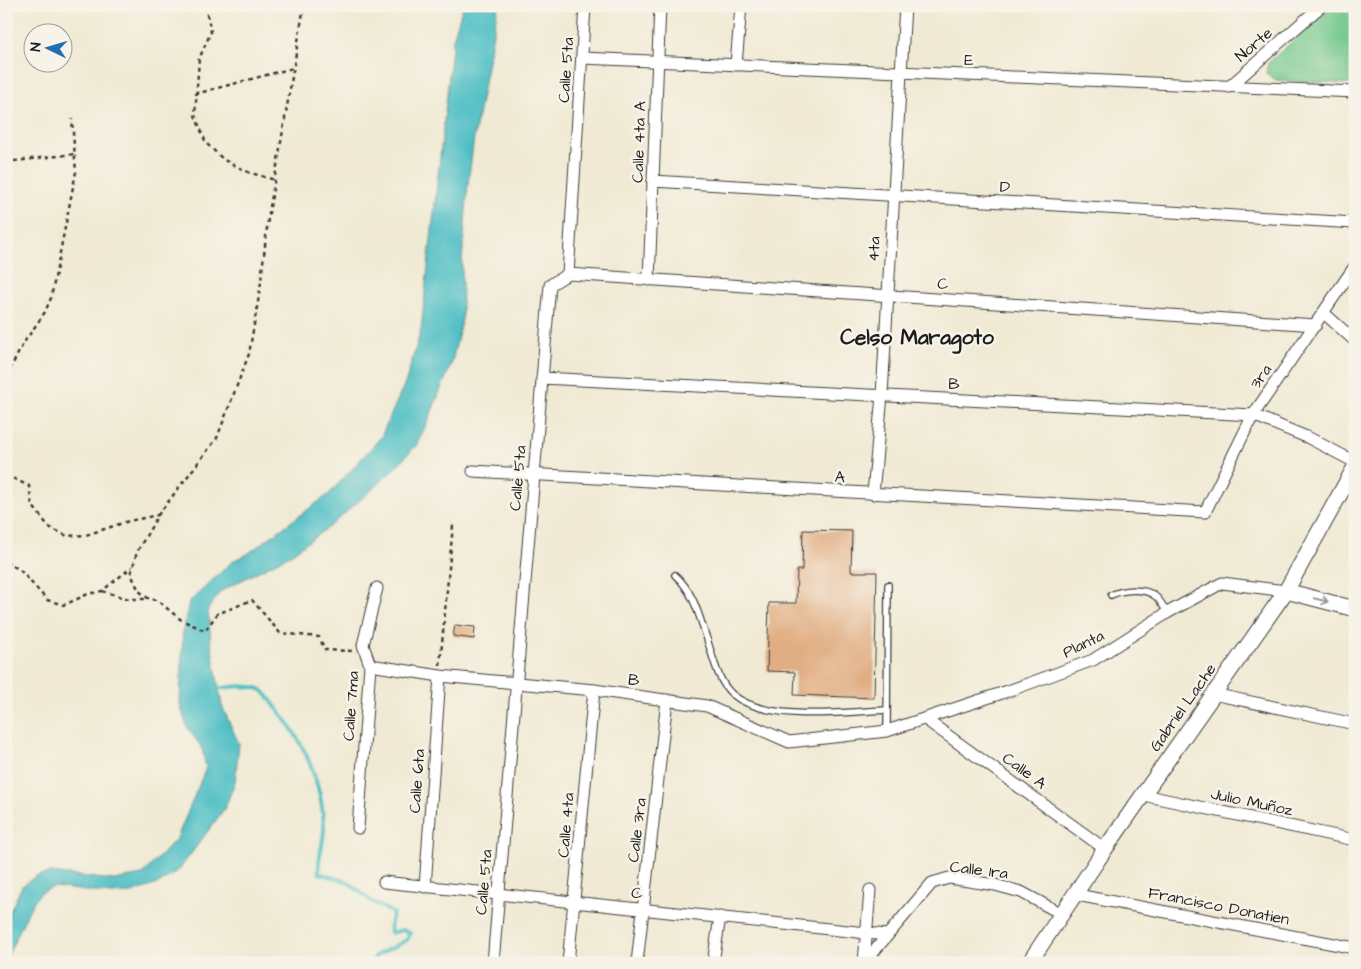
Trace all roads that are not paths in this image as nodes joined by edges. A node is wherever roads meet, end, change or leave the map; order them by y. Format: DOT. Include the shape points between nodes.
graph roads {
  1 [pos="585,6"];
  2 [pos="660,6"];
  3 [pos="741,6"];
  4 [pos="905,6"];
  5 [pos="1321,6"];
  6 [pos="582,58"];
  7 [pos="658,61"];
  8 [pos="736,65"];
  9 [pos="901,72"];
  10 [pos="1229,87"];
  11 [pos="1355,92"];
  12 [pos="653,180"];
  13 [pos="893,195"];
  14 [pos="1355,223"];
  15 [pos="1355,266"];
  16 [pos="568,274"];
  17 [pos="649,280"];
  18 [pos="887,296"];
  19 [pos="1324,313"];
  20 [pos="1316,325"];
  21 [pos="1355,341"];
  22 [pos="542,378"];
  23 [pos="882,396"];
  24 [pos="1253,415"];
  25 [pos="1355,462"];
  26 [pos="1355,466"];
  27 [pos="473,471"];
  28 [pos="534,475"];
  29 [pos="873,494"];
  30 [pos="1206,512"];
  31 [pos="675,575"];
  32 [pos="888,585"];
  33 [pos="377,588"];
  34 [pos="1286,591"];
  35 [pos="1111,595"];
  36 [pos="1355,609"];
  37 [pos="1167,613"];
  38 [pos="370,665"];
  39 [pos="440,676"];
  40 [pos="516,683"];
  41 [pos="594,690"];
  42 [pos="1212,694"];
  43 [pos="667,700"];
  44 [pos="886,710"];
  45 [pos="925,719"];
  46 [pos="1355,724"];
  47 [pos="887,731"];
  48 [pos="1143,795"];
  49 [pos="358,828"];
  50 [pos="1355,840"];
  51 [pos="1106,849"];
  52 [pos="384,882"];
  53 [pos="425,887"];
  54 [pos="870,890"];
  55 [pos="498,894"];
  56 [pos="1077,894"];
  57 [pos="574,902"];
  58 [pos="643,910"];
  59 [pos="1062,914"];
  60 [pos="720,918"];
  61 [pos="866,933"];
  62 [pos="886,935"];
  63 [pos="1355,948"];
  64 [pos="493,963"];
  65 [pos="568,963"];
  66 [pos="637,963"];
  67 [pos="713,963"];
  68 [pos="864,963"];
  69 [pos="1029,963"];
  1 -- 6 [label="street, Calle 5ta"];
  2 -- 7 [label="street, Calle 4ta A"];
  3 -- 8 [label="street"];
  4 -- 9 [label="street, 4ta"];
  5 -- 10 [label="street, Norte"];
  6 -- 7 [label="street, E"];
  6 -- 16 [label="street, Calle 5ta"];
  7 -- 8 [label="street, E"];
  7 -- 12 [label="street, Calle 4ta A"];
  8 -- 9 [label="street, E"];
  9 -- 10 [label="street, E"];
  9 -- 13 [label="street, 4ta"];
  10 -- 11 [label="street, E"];
  12 -- 13 [label="street, D"];
  12 -- 17 [label="street, Calle 4ta A"];
  13 -- 14 [label="street, D"];
  13 -- 18 [label="street, 4ta"];
  15 -- 19 [label="street, 3ra"];
  16 -- 17 [label="street, C"];
  16 -- 22 [label="street, Calle 5ta" via="550,285"];
  17 -- 18 [label="street, C"];
  18 -- 20 [label="street, C"];
  18 -- 23 [label="street, 4ta"];
  19 -- 20 [label="street, 3ra"];
  19 -- 21 [label="street"];
  20 -- 24 [label="street, 3ra"];
  22 -- 23 [label="street, B"];
  22 -- 28 [label="street, Calle 5ta"];
  23 -- 24 [label="street, B"];
  23 -- 29 [label="street, 4ta"];
  24 -- 25 [label="street, B" via="1309,438"];
  24 -- 30 [label="street, 3ra"];
  26 -- 34 [label="street, Gabriel Lache"];
  27 -- 28 [label="street, A"];
  28 -- 29 [label="street, A"];
  28 -- 40 [label="street, Calle 5ta"];
  29 -- 30 [label="street, A"];
  31 -- 44 [label="lane" via="690,593 720,676 732,694 771,710 799,715"];
  32 -- 44 [label="lane"];
  33 -- 38 [label="street, Calle 7ma" via="363,645"];
  34 -- 36 [label="street, one-way"];
  34 -- 37 [label="street, Planta" via="1222,583"];
  34 -- 42 [label="street, Gabriel Lache"];
  35 -- 37 [label="lane" via="1121,591 1148,592 1156,596"];
  37 -- 45 [label="street, Planta" via="1094,660"];
  38 -- 39 [label="street, B"];
  38 -- 49 [label="street, Calle 7ma"];
  39 -- 40 [label="street, B"];
  39 -- 53 [label="street, Calle 6ta"];
  40 -- 41 [label="street, B"];
  40 -- 55 [label="street, Calle 5ta"];
  41 -- 43 [label="street, B"];
  41 -- 57 [label="street, Calle 4ta"];
  42 -- 46 [label="street"];
  42 -- 48 [label="street, Gabriel Lache"];
  43 -- 47 [label="street, B" via="707,706 789,742"];
  43 -- 58 [label="street, Calle 3ra"];
  44 -- 47 [label="lane"];
  45 -- 47 [label="street, Planta"];
  45 -- 51 [label="street, Calle A"];
  48 -- 50 [label="street, Julio Muñoz"];
  48 -- 51 [label="street, Gabriel Lache"];
  51 -- 56 [label="street, Gabriel Lache"];
  52 -- 53 [label="street, C"];
  53 -- 55 [label="street, C"];
  54 -- 61 [label="street"];
  55 -- 57 [label="street, C"];
  55 -- 64 [label="street, Calle 5ta"];
  56 -- 59 [label="street, Gabriel Lache"];
  56 -- 63 [label="street, Francisco Donatien"];
  57 -- 58 [label="street, C"];
  57 -- 65 [label="street, Calle 4ta"];
  58 -- 60 [label="street, C"];
  58 -- 66 [label="street, Calle 3ra"];
  59 -- 62 [label="street, Calle 1ra" via="1021,892 949,878 932,883"];
  59 -- 69 [label="street, Gabriel Lache"];
  60 -- 61 [label="street, C"];
  60 -- 67 [label="street"];
  61 -- 62 [label="street, C"];
  61 -- 68 [label="street"];
  62 -- 68 [label="street, Calle 1ra"];
}
